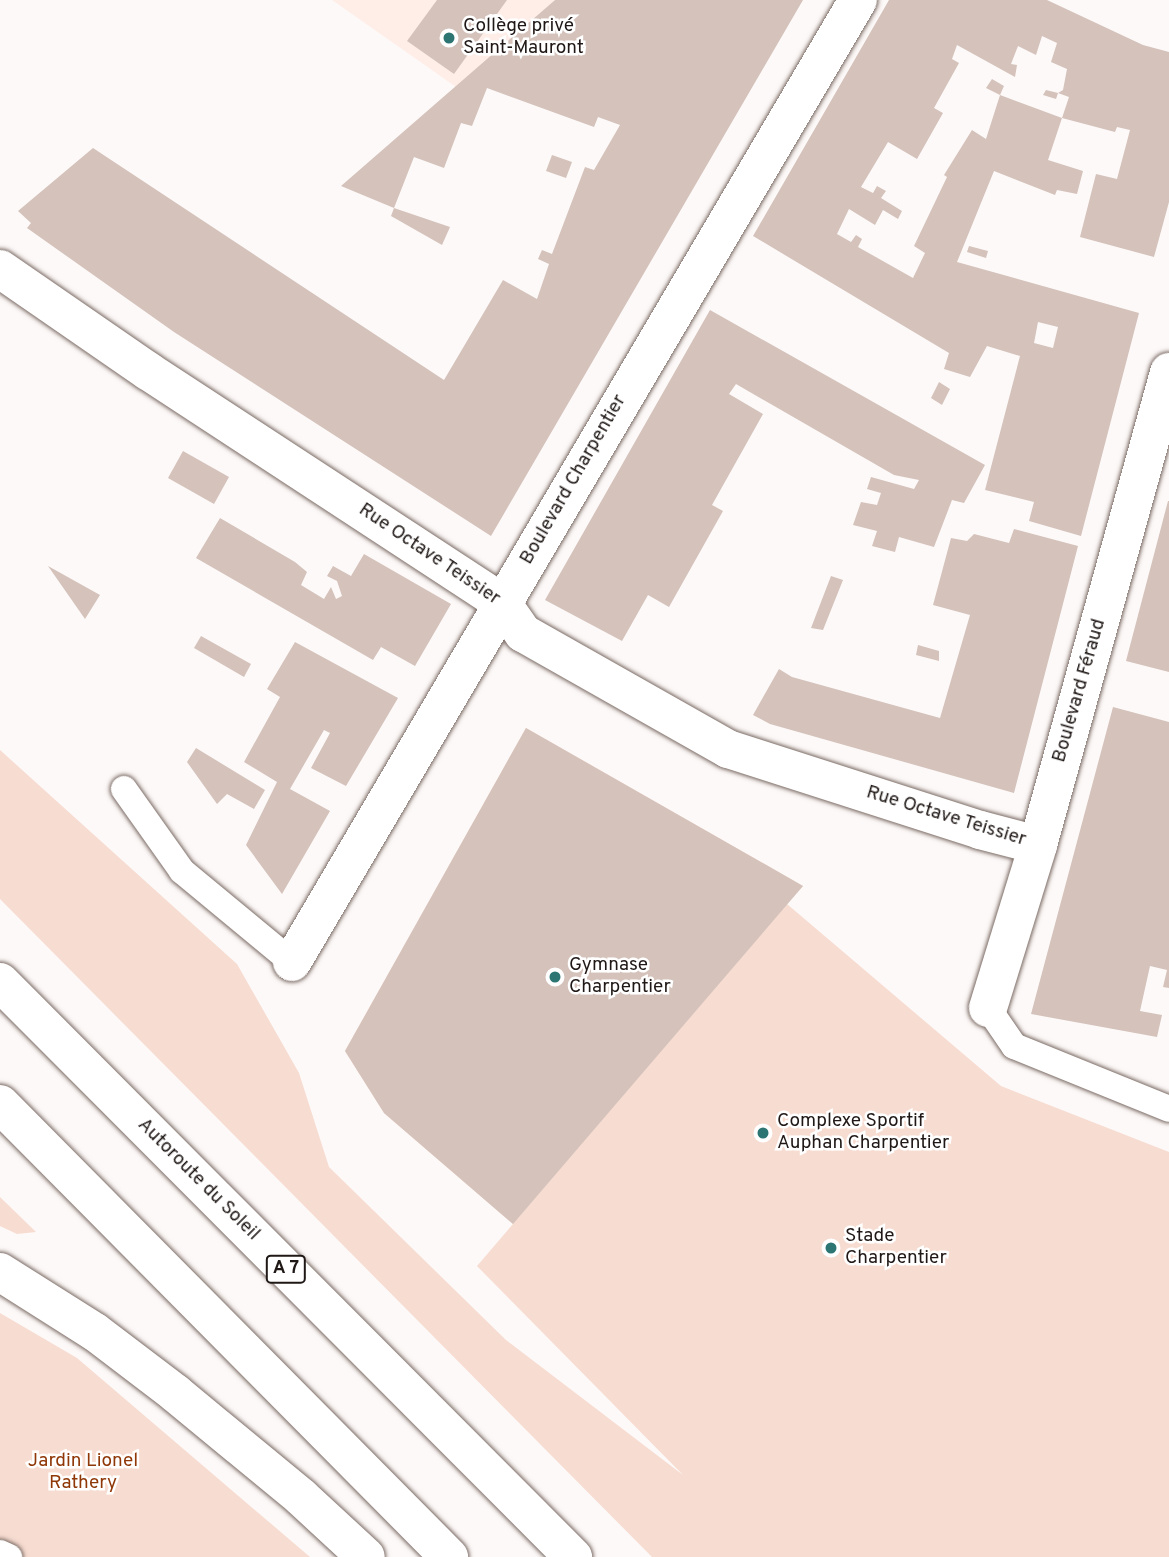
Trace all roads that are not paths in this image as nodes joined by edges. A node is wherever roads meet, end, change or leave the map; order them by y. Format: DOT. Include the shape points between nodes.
graph roads {
  1 [pos="858,0"];
  2 [pos="0,269"];
  3 [pos="1169,372"];
  4 [pos="502,603"];
  5 [pos="124,789"];
  6 [pos="1038,845"];
  7 [pos="292,962"];
  8 [pos="0,982"];
  9 [pos="988,1008"];
  10 [pos="0,1104"];
  11 [pos="1169,1109"];
  12 [pos="0,1272"];
  13 [pos="0,1553"];
  14 [pos="9,1557"];
  15 [pos="366,1557"];
  16 [pos="449,1557"];
  17 [pos="573,1557"];
  1 -- 4 [label="main road, Boulevard Charpentier"];
  2 -- 4 [label="main road, Rue Octave Teissier"];
  3 -- 6 [label="main road, Boulevard Féraud"];
  4 -- 6 [label="main road, Rue Octave Teissier" via="523,632 728,750"];
  4 -- 7 [label="main road, Boulevard Charpentier"];
  5 -- 7 [label="lane" via="182,871"];
  6 -- 9 [label="main road, Boulevard Féraud"];
  8 -- 17 [label="main road, Autoroute du Soleil / A 7"];
  9 -- 11 [label="lane" via="1014,1046"];
  10 -- 16 [label="main road"];
  12 -- 15 [label="main road" via="95,1332 175,1393"];
  13 -- 14 [label="lane"];
}
